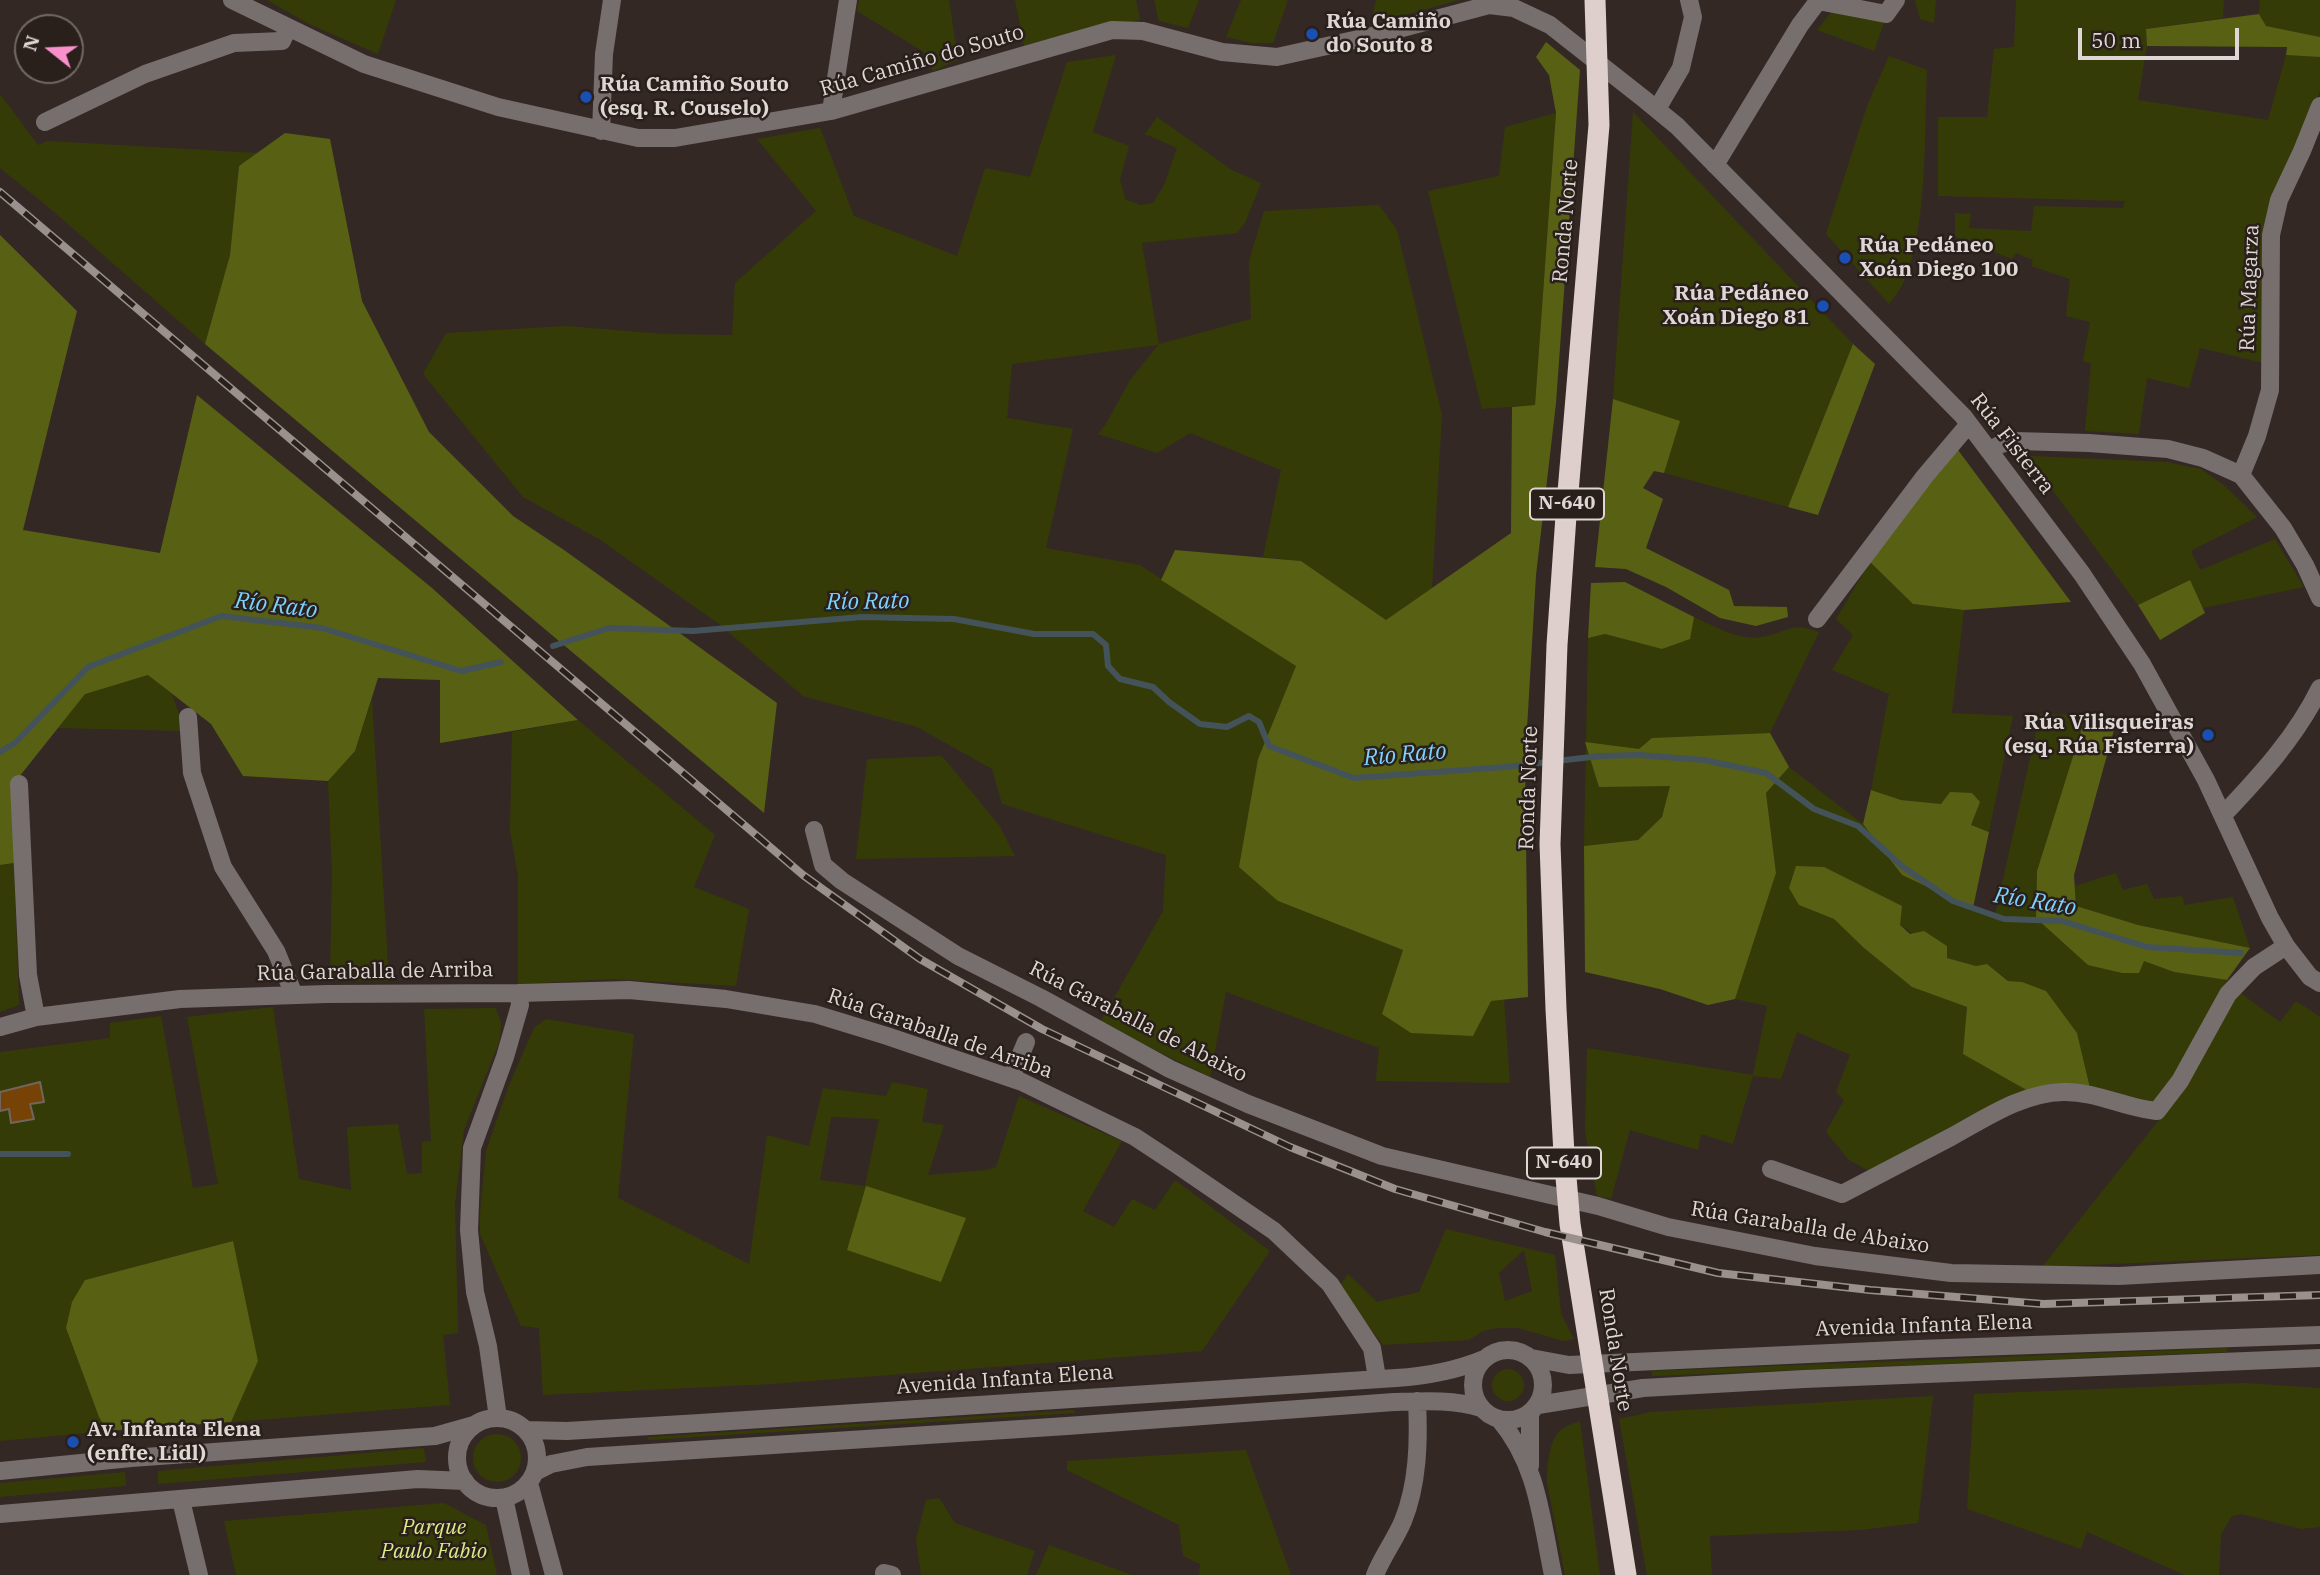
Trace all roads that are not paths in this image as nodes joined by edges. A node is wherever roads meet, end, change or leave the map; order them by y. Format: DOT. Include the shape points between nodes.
graph roads {
  1 [pos="232,0"];
  2 [pos="612,0"];
  3 [pos="848,0"];
  4 [pos="1595,0"];
  5 [pos="1689,0"];
  6 [pos="1896,0"];
  7 [pos="1816,1"];
  8 [pos="1490,3"];
  9 [pos="1550,25"];
  10 [pos="288,28"];
  11 [pos="1651,104"];
  12 [pos="2320,106"];
  13 [pos="831,111"];
  14 [pos="45,122"];
  15 [pos="601,131"];
  16 [pos="1715,165"];
  17 [pos="1969,424"];
  18 [pos="1989,451"];
  19 [pos="2241,475"];
  20 [pos="2320,598"];
  21 [pos="1816,619"];
  22 [pos="2320,688"];
  23 [pos="188,717"];
  24 [pos="19,784"];
  25 [pos="2223,815"];
  26 [pos="814,830"];
  27 [pos="2286,946"];
  28 [pos="2320,983"];
  29 [pos="519,993"];
  30 [pos="293,995"];
  31 [pos="36,1017"];
  32 [pos="0,1027"];
  33 [pos="1026,1042"];
  34 [pos="1011,1078"];
  35 [pos="1771,1169"];
  36 [pos="2320,1265"];
  37 [pos="2320,1335"];
  38 [pos="1531,1357"];
  39 [pos="2320,1358"];
  40 [pos="1484,1359"];
  41 [pos="2284,1361"];
  42 [pos="2320,1370"];
  43 [pos="1377,1378"];
  44 [pos="1418,1401"];
  45 [pos="1481,1408"];
  46 [pos="1534,1408"];
  47 [pos="498,1418"];
  48 [pos="1499,1419"];
  49 [pos="474,1425"];
  50 [pos="526,1430"];
  51 [pos="1530,1469"];
  52 [pos="0,1471"];
  53 [pos="532,1477"];
  54 [pos="465,1481"];
  55 [pos="504,1497"];
  56 [pos="181,1500"];
  57 [pos="0,1514"];
  58 [pos="199,1575"];
  59 [pos="521,1575"];
  60 [pos="554,1575"];
  61 [pos="1375,1575"];
  62 [pos="1553,1575"];
  63 [pos="1626,1575"];
  1 -- 10 [label="street, Rúa Camiño do Souto"];
  2 -- 15 [label="street"];
  3 -- 13 [label="street"];
  4 -- 63 [label="highway, Ronda Norte / N-640" via="1599,125 1557,645 1550,844 1569,1212"];
  5 -- 11 [label="street" via="1693,17 1681,68"];
  6 -- 7 [label="street" via="1886,14"];
  7 -- 16 [label="street"];
  8 -- 9 [label="street, Rúa Camiño do Souto" via="1514,8"];
  8 -- 13 [label="street, Rúa Camiño do Souto" via="1278,57 1222,52 1143,31 1112,30"];
  9 -- 11 [label="street, Rúa Fisterra"];
  10 -- 14 [label="street" via="282,41 234,43 145,74"];
  10 -- 15 [label="street, Rúa Camiño do Souto" via="364,64 498,107"];
  11 -- 16 [label="street, Rúa Fisterra"];
  12 -- 19 [label="street, Rúa Magarza" via="2279,200 2271,235 2270,390"];
  13 -- 15 [label="street, Rúa Camiño do Souto" via="675,138"];
  16 -- 17 [label="street, Rúa Fisterra"];
  17 -- 18 [label="street, Rúa Fisterra"];
  17 -- 21 [label="street"];
  18 -- 19 [label="street" via="2015,441 2168,449"];
  18 -- 25 [label="street, Rúa Fisterra" via="2082,574 2142,664"];
  19 -- 20 [label="street" via="2283,528"];
  22 -- 25 [label="street" via="2272,762"];
  23 -- 30 [label="street" via="192,773 223,867 276,951"];
  24 -- 31 [label="street" via="28,975"];
  25 -- 27 [label="street, Rúa Fisterra"];
  26 -- 36 [label="street, Rúa Garaballa de Abaixo" via="823,865 958,956 1170,1069 1382,1156 1598,1206 1668,1227 1815,1256 1951,1273 2119,1276"];
  27 -- 28 [label="street, Rúa Fisterra"];
  27 -- 35 [label="street" via="2254,967 2228,994 2180,1081 2157,1111 2066,1091 2036,1094 1842,1194"];
  29 -- 30 [label="street, Rúa Garaballa de Arriba"];
  29 -- 34 [label="street, Rúa Garaballa de Arriba" via="629,990 815,1014"];
  29 -- 47 [label="street" via="520,1005 505,1057 472,1148 469,1230 475,1292"];
  30 -- 31 [label="street, Rúa Garaballa de Arriba" via="180,999"];
  31 -- 32 [label="street, Rúa Garaballa de Arriba"];
  33 -- 34 [label="street"];
  34 -- 43 [label="street, Rúa Garaballa de Arriba" via="1135,1137 1274,1231 1330,1284 1372,1348"];
  37 -- 38 [label="street, Avenida Infanta Elena" via="1569,1365"];
  38 -- 40 [label="street" via="1506,1349"];
  38 -- 46 [label="street" via="1542,1375"];
  39 -- 41 [label="street"];
  40 -- 43 [label="street, Avenida Infanta Elena" via="1437,1374"];
  40 -- 45 [label="street" via="1473,1379"];
  41 -- 42 [label="street"];
  41 -- 46 [label="street" via="1804,1379 1619,1391"];
  43 -- 50 [label="street, Avenida Infanta Elena" via="700,1423"];
  44 -- 45 [label="street"];
  44 -- 53 [label="street" via="587,1457 551,1464"];
  44 -- 61 [label="street" via="1416,1470 1410,1498 1404,1520"];
  45 -- 48 [label="street"];
  46 -- 48 [label="street" via="1517,1418"];
  46 -- 51 [label="street"];
  47 -- 49 [label="street"];
  47 -- 50 [label="street"];
  48 -- 51 [label="street"];
  49 -- 52 [label="street" via="435,1436"];
  49 -- 54 [label="street" via="465,1434 457,1458"];
  50 -- 53 [label="street" via="537,1450"];
  51 -- 62 [label="street"];
  53 -- 55 [label="street" via="520,1491"];
  53 -- 60 [label="street"];
  54 -- 55 [label="street" via="482,1495"];
  54 -- 56 [label="street" via="418,1479"];
  55 -- 59 [label="street"];
  56 -- 57 [label="street"];
  56 -- 58 [label="street"];
}
